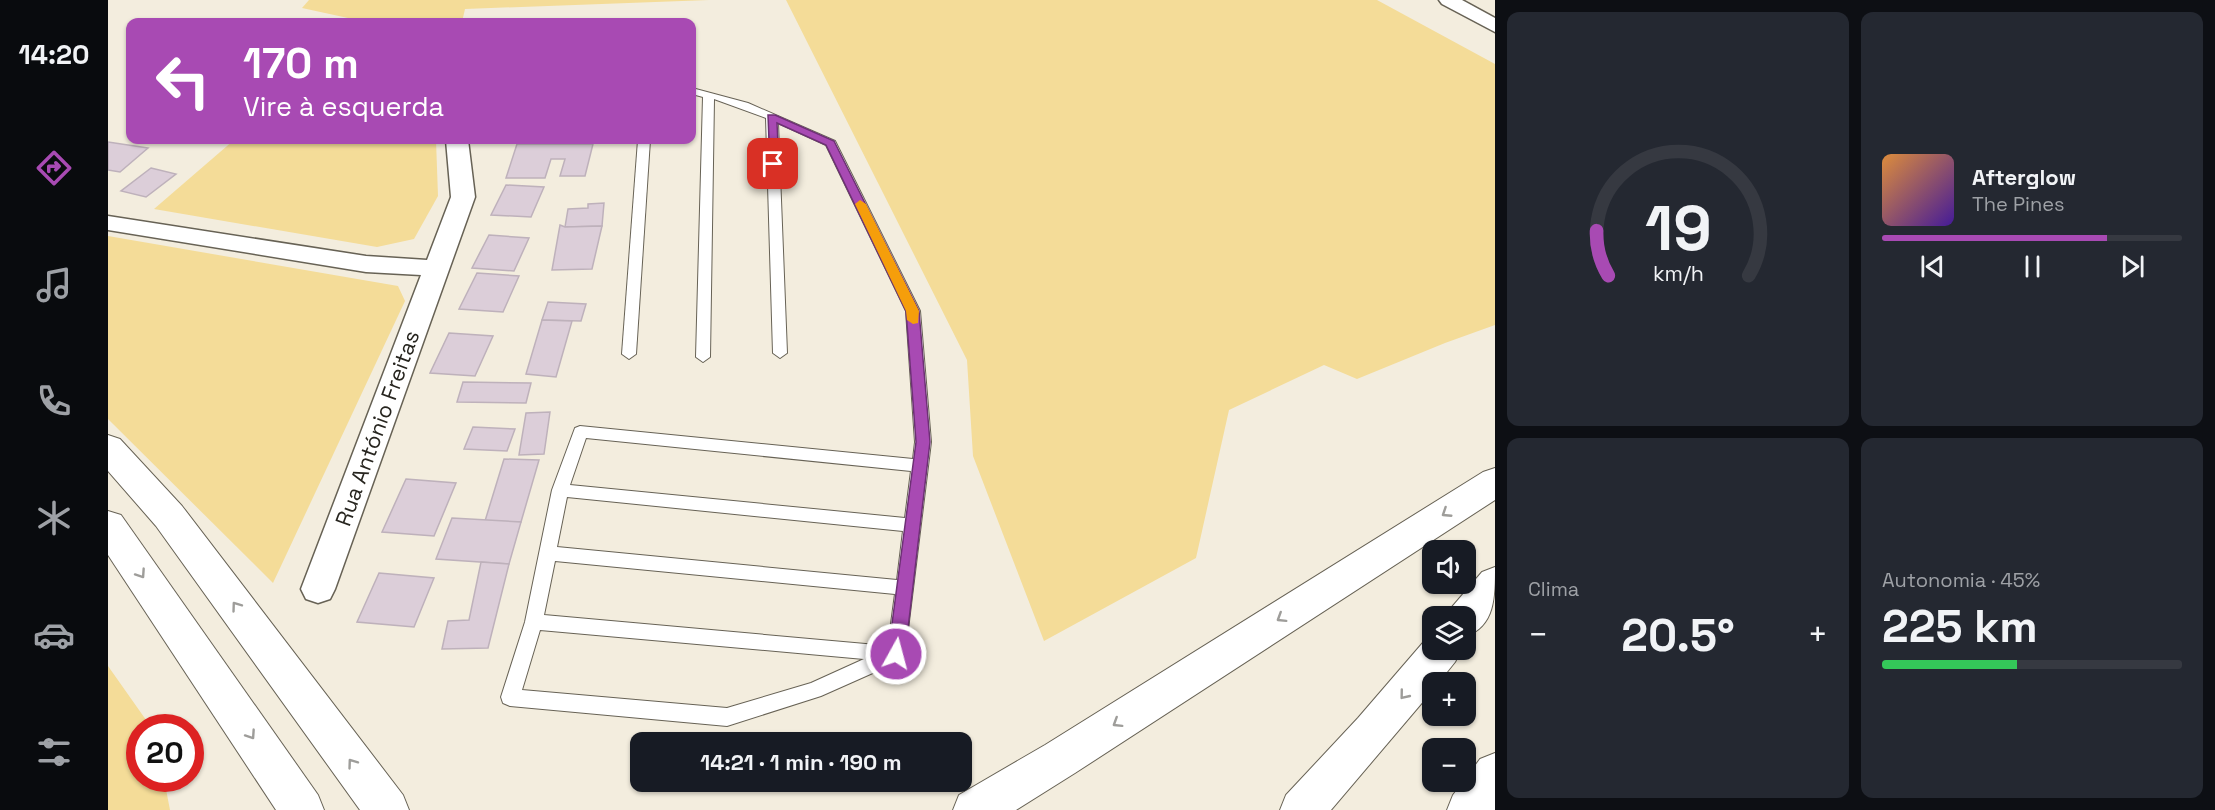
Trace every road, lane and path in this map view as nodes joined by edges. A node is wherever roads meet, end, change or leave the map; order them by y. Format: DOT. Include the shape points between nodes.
graph roads {
  1 [pos="1448,0"];
  2 [pos="1495,26"];
  3 [pos="696,92"];
  4 [pos="709,94"];
  5 [pos="772,117"];
  6 [pos="457,144"];
  7 [pos="644,144"];
  8 [pos="108,223"];
  9 [pos="436,268"];
  10 [pos="780,353"];
  11 [pos="629,354"];
  12 [pos="703,357"];
  13 [pos="108,448"];
  14 [pos="919,466"];
  15 [pos="1495,482"];
  16 [pos="560,490"];
  17 [pos="108,525"];
  18 [pos="912,525"];
  19 [pos="547,553"];
  20 [pos="1495,583"];
  21 [pos="904,588"];
  22 [pos="318,589"];
  23 [pos="1476,607"];
  24 [pos="534,622"];
  25 [pos="896,654"];
  26 [pos="1433,660"];
  27 [pos="1495,774"];
  28 [pos="302,810"];
  29 [pos="387,810"];
  30 [pos="975,810"];
  31 [pos="1302,810"];
  32 [pos="1469,810"];
  1 -- 2 [label="street"];
  3 -- 4 [label="lane"];
  4 -- 5 [label="lane"];
  4 -- 12 [label="lane"];
  5 -- 10 [label="lane"];
  5 -- 14 [label="lane" via="831,143 913,311 923,442"];
  6 -- 9 [label="street, Rua António Freitas" via="463,196"];
  7 -- 11 [label="lane"];
  8 -- 9 [label="street" via="366,264"];
  9 -- 22 [label="street, Rua António Freitas"];
  29 -- 13 [label="main road, one-way" via="169,516"];
  14 -- 16 [label="lane" via="580,432"];
  14 -- 18 [label="lane"];
  15 -- 30 [label="main road, one-way"];
  16 -- 18 [label="lane"];
  16 -- 19 [label="lane"];
  17 -- 28 [label="main road, one-way"];
  18 -- 21 [label="lane"];
  19 -- 21 [label="lane"];
  19 -- 24 [label="lane"];
  20 -- 23 [label="main road"];
  21 -- 25 [label="lane"];
  24 -- 25 [label="lane"];
  24 -- 25 [label="lane" via="510,697 727,717 814,690"];
  26 -- 31 [label="main road, one-way"];
  27 -- 32 [label="main road"];
}
